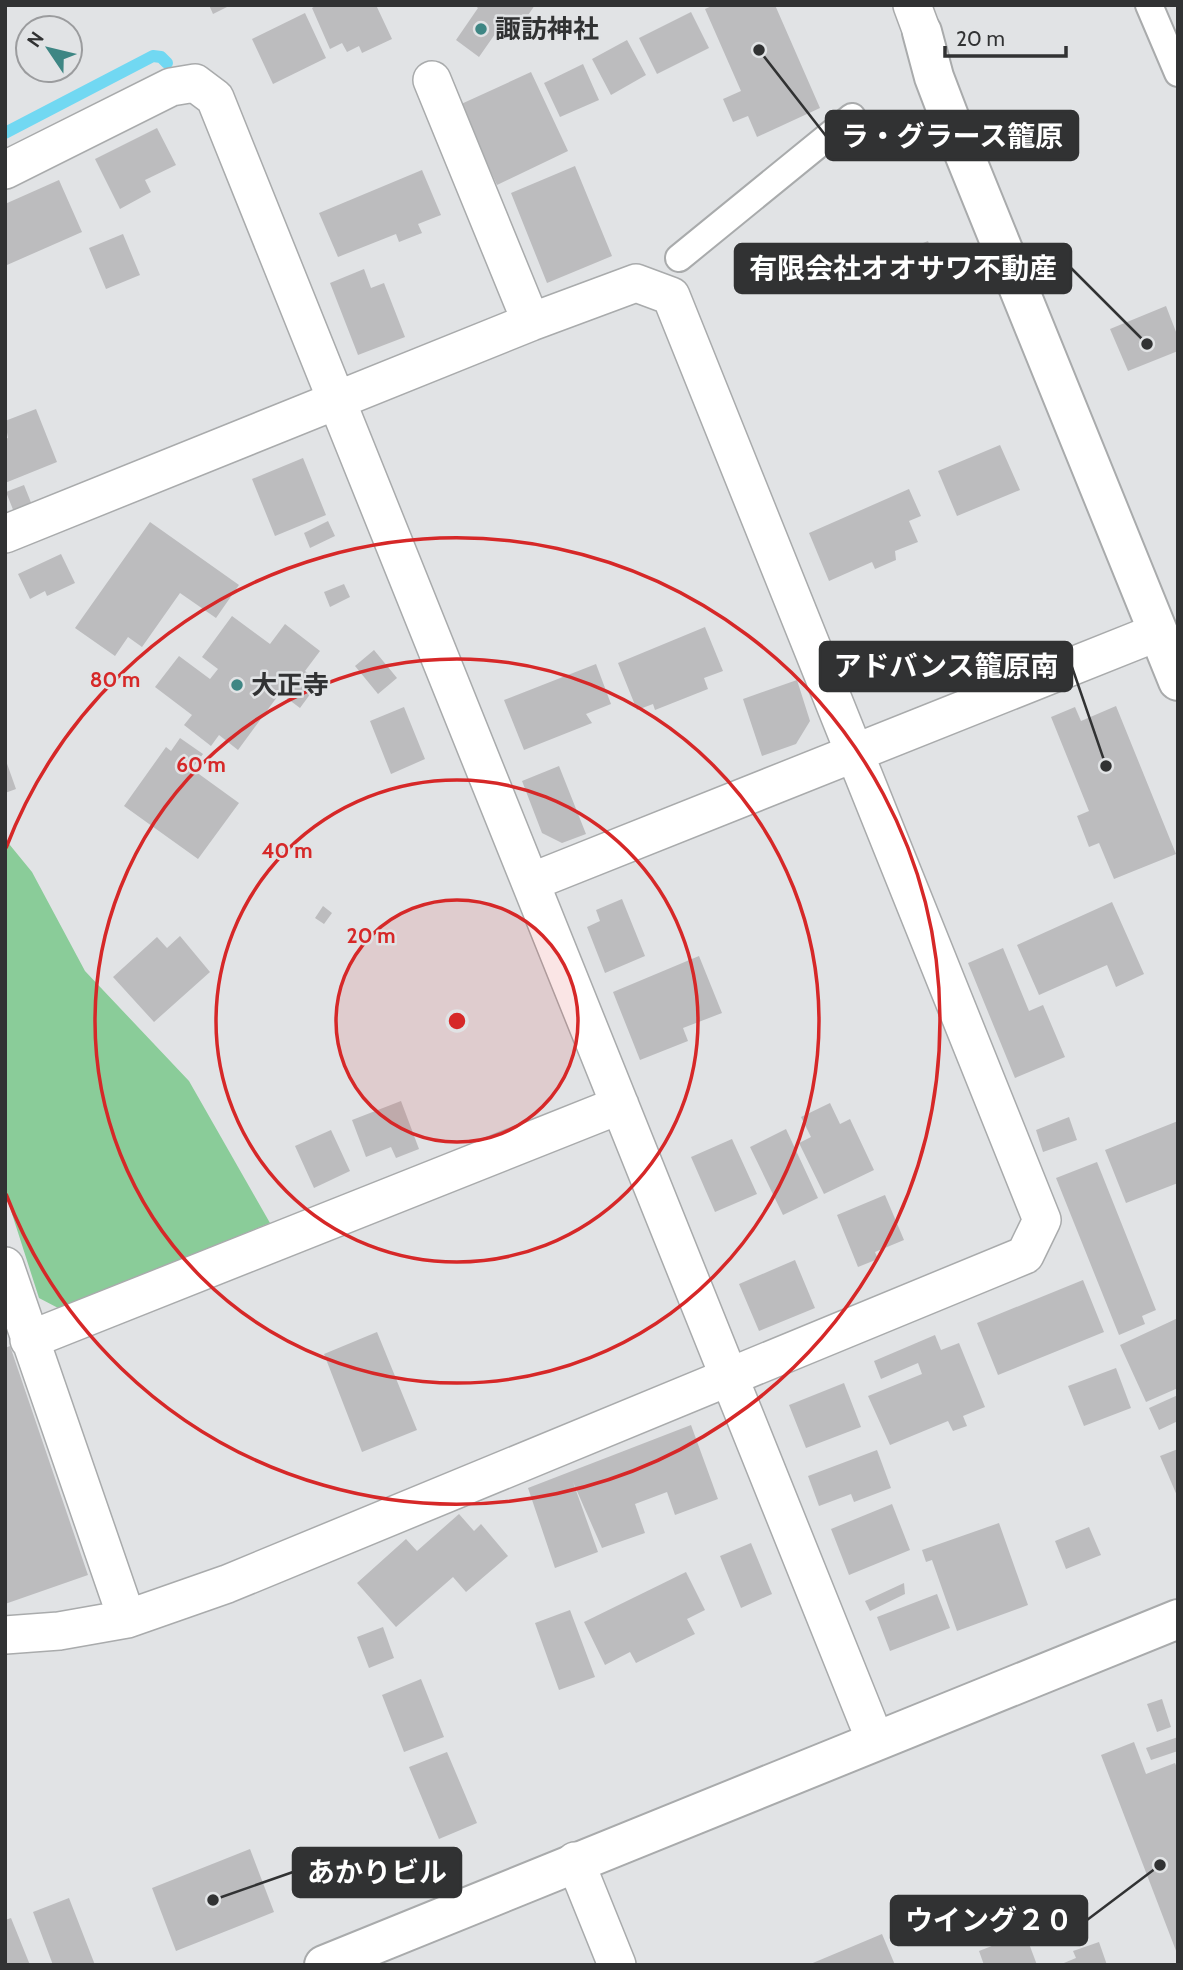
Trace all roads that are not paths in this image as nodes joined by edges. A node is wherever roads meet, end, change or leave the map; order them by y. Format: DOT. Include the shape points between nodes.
graph roads {
  1 [pos="1149,5"];
  2 [pos="922,14"];
  3 [pos="1178,73"];
  4 [pos="432,80"];
  5 [pos="852,117"];
  6 [pos="5,170"];
  7 [pos="679,258"];
  8 [pos="530,322"];
  9 [pos="336,401"];
  10 [pos="5,534"];
  11 [pos="1158,632"];
  12 [pos="1178,681"];
  13 [pos="855,754"];
  14 [pos="531,882"];
  15 [pos="620,1105"];
  16 [pos="5,1266"];
  17 [pos="29,1340"];
  18 [pos="730,1377"];
  19 [pos="127,1619"];
  20 [pos="1178,1619"];
  21 [pos="5,1635"];
  22 [pos="875,1740"];
  23 [pos="575,1861"];
  24 [pos="324,1965"];
  25 [pos="617,1965"];
  1 -- 3 [label="street"];
  2 -- 11 [label="street" via="934,77 950,119"];
  4 -- 8 [label="street"];
  5 -- 7 [label="street"];
  6 -- 9 [label="street" via="171,87 195,83 215,97"];
  8 -- 9 [label="street"];
  8 -- 13 [label="street" via="636,282 671,296"];
  9 -- 10 [label="street"];
  9 -- 14 [label="street"];
  11 -- 12 [label="street"];
  11 -- 13 [label="street"];
  13 -- 14 [label="street"];
  13 -- 18 [label="street" via="1042,1220 1025,1255"];
  14 -- 15 [label="street"];
  15 -- 17 [label="street"];
  15 -- 18 [label="street"];
  16 -- 17 [label="street"];
  17 -- 19 [label="street"];
  18 -- 19 [label="street" via="227,1584"];
  18 -- 22 [label="street"];
  19 -- 21 [label="street"];
  20 -- 22 [label="street"];
  22 -- 23 [label="street"];
  23 -- 24 [label="street"];
  23 -- 25 [label="street"];
}
